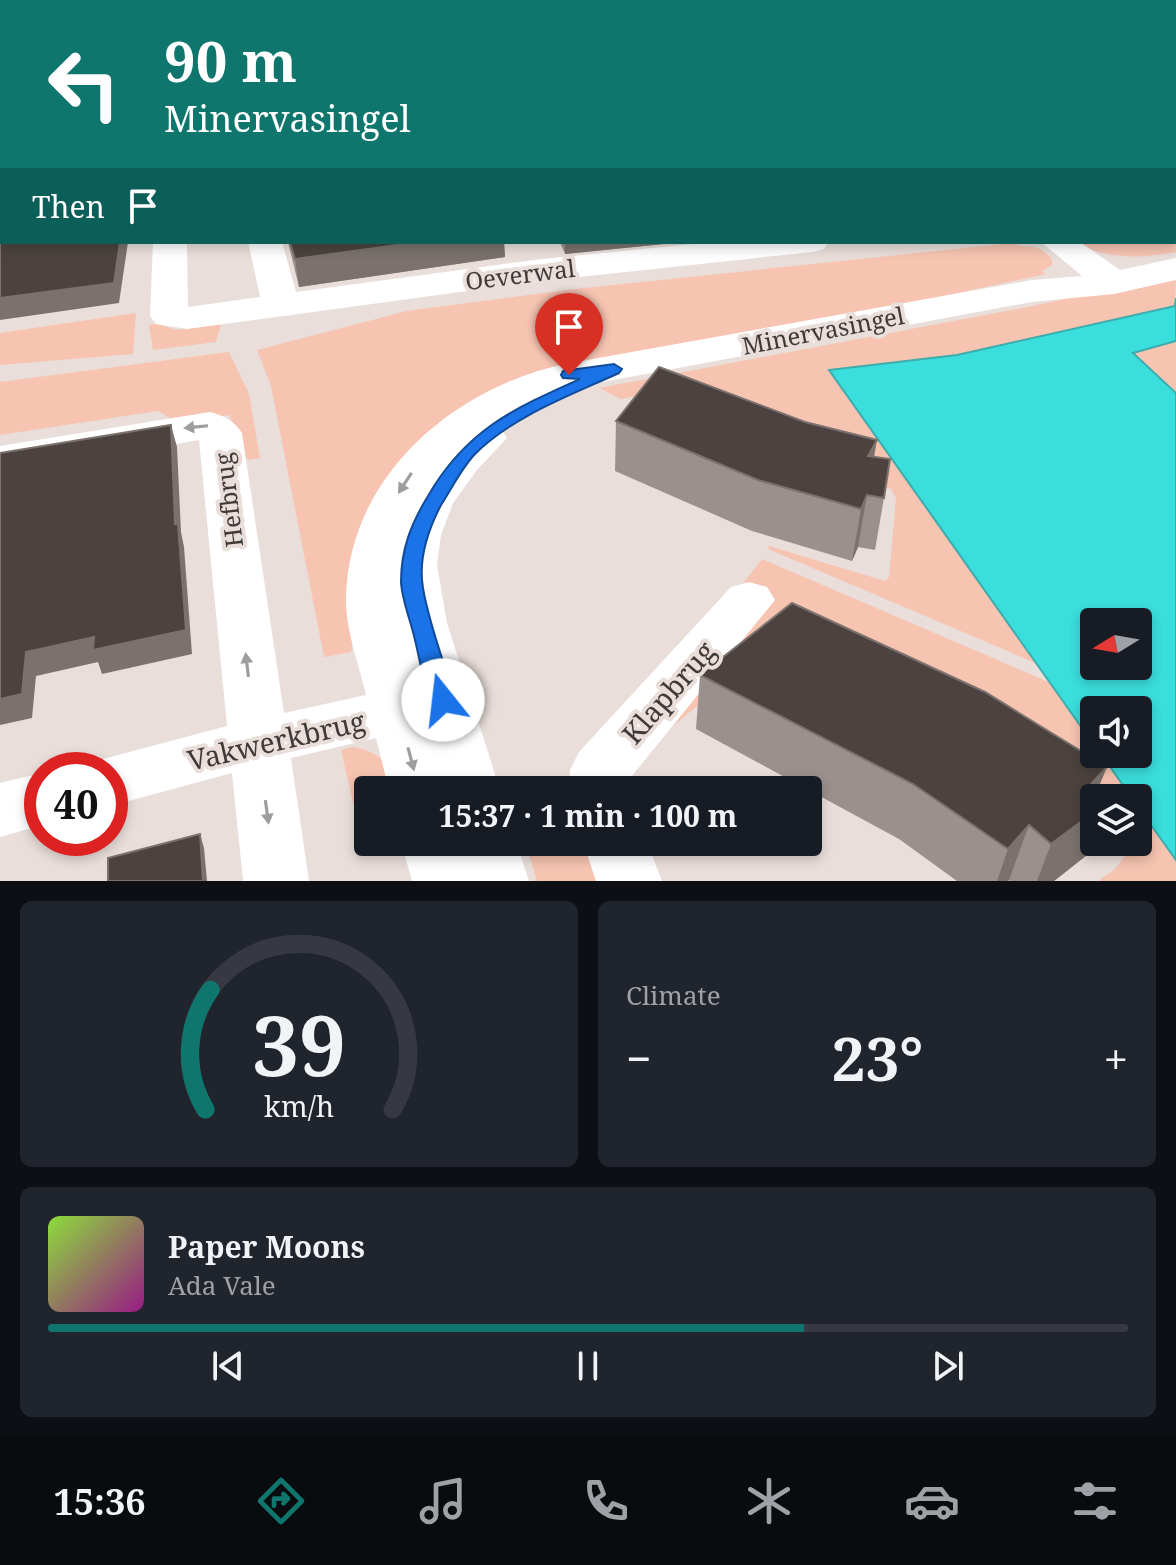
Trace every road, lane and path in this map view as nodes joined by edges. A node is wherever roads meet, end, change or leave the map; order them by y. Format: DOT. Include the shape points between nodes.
graph roads {
  1 [pos="170,244"];
  2 [pos="266,244"];
  3 [pos="778,244"];
  4 [pos="1061,244"];
  5 [pos="534,256"];
  6 [pos="1176,258"];
  7 [pos="1176,269"];
  8 [pos="1104,276"];
  9 [pos="281,306"];
  10 [pos="0,460"];
  11 [pos="749,600"];
  12 [pos="421,706"];
  13 [pos="257,742"];
  14 [pos="128,776"];
  15 [pos="420,776"];
  16 [pos="461,776"];
  17 [pos="601,776"];
  18 [pos="24,804"];
  19 [pos="0,810"];
  20 [pos="437,856"];
  21 [pos="488,856"];
  22 [pos="620,856"];
  23 [pos="276,881"];
  24 [pos="445,881"];
  25 [pos="496,881"];
  26 [pos="629,881"];
  1 -- 9 [label="street, Oeverwal" via="169,316"];
  2 -- 9 [label="street"];
  3 -- 5 [label="street, Oeverwal"];
  4 -- 8 [label="street"];
  5 -- 9 [label="street, Oeverwal"];
  6 -- 8 [label="street, Minervasingel"];
  7 -- 8 [label="street, Minervasingel"];
  8 -- 12 [label="street, Minervasingel" via="1074,290 1032,291 614,369 494,430 470,450 433,500 413,551"];
  13 -- 10 [label="street, Hefbrug, one-way" via="220,433 210,425"];
  11 -- 17 [label="street, Klapbrug" via="672,685"];
  12 -- 13 [label="street, Vakwerkbrug"];
  12 -- 15 [label="street, Minervasingel, one-way"];
  12 -- 16 [label="street, Minervasingel"];
  13 -- 14 [label="street, Vakwerkbrug"];
  13 -- 23 [label="street, Hefbrug, one-way"];
  18 -- 19 [label="street"];
  20 -- 24 [label="street"];
  21 -- 25 [label="street"];
  22 -- 26 [label="street"];
}
